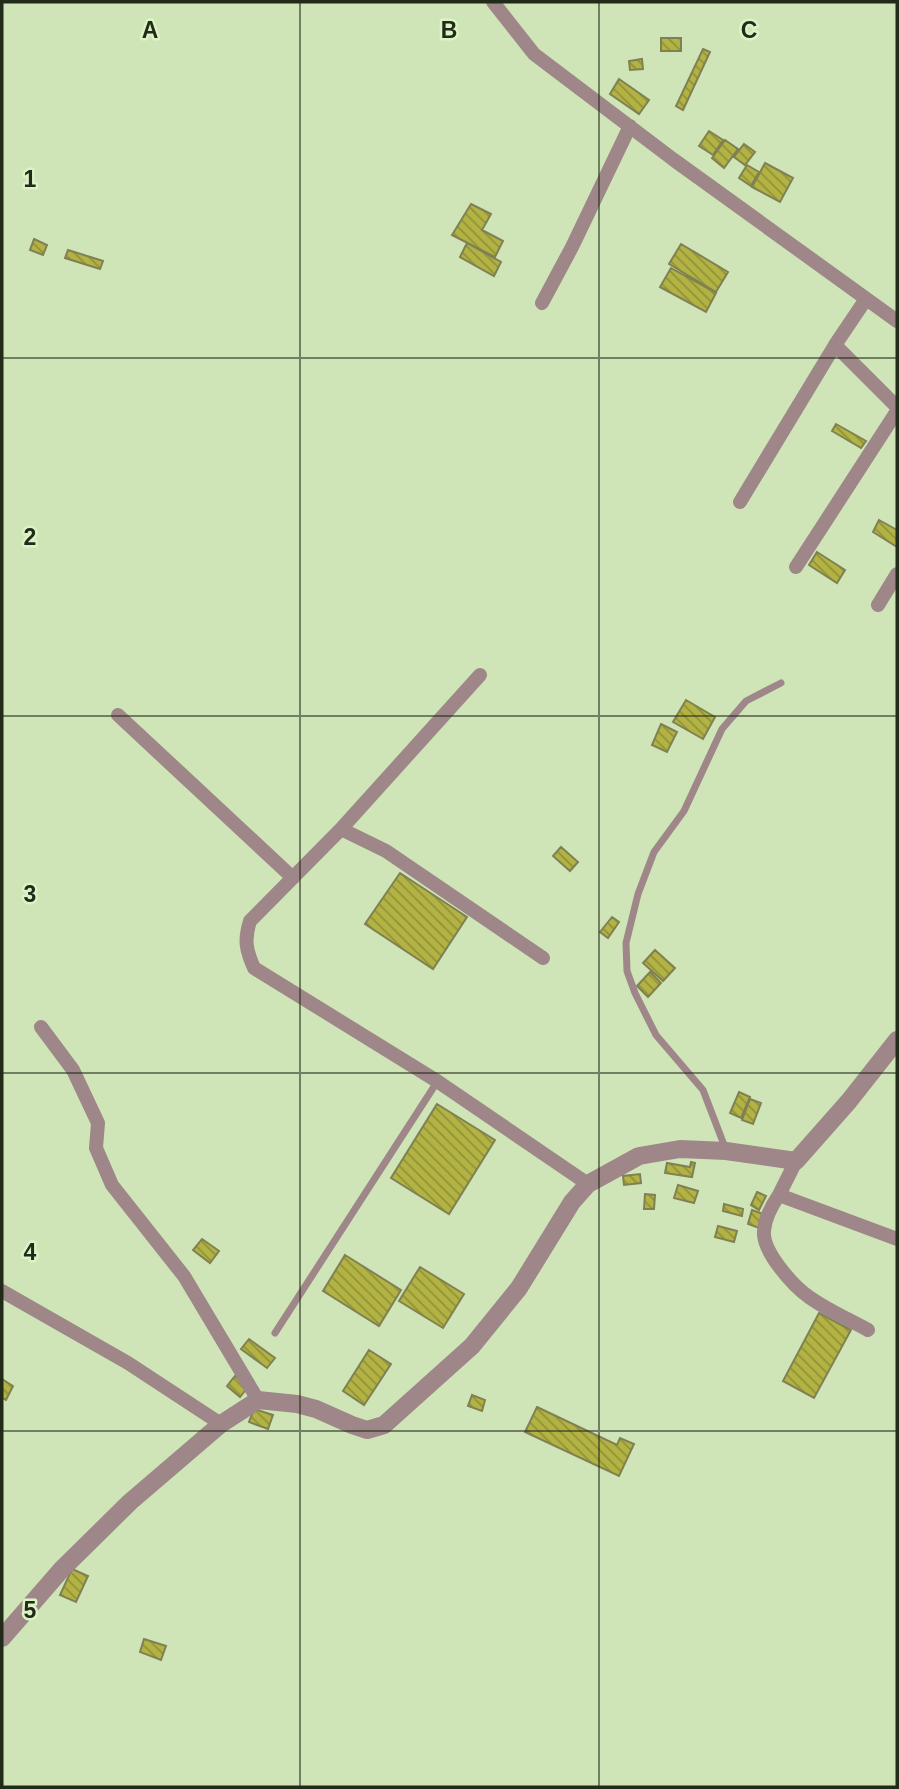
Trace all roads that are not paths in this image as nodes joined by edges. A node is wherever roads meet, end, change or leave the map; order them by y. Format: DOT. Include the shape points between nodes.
graph roads {
  1 [pos="493,2"];
  2 [pos="630,127"];
  3 [pos="866,299"];
  4 [pos="542,303"];
  5 [pos="897,321"];
  6 [pos="835,345"];
  7 [pos="897,409"];
  8 [pos="740,502"];
  9 [pos="796,567"];
  10 [pos="897,574"];
  11 [pos="878,605"];
  12 [pos="480,675"];
  13 [pos="781,683"];
  14 [pos="118,715"];
  15 [pos="341,829"];
  16 [pos="293,878"];
  17 [pos="543,958"];
  18 [pos="41,1027"];
  19 [pos="897,1040"];
  20 [pos="437,1081"];
  21 [pos="726,1151"];
  22 [pos="796,1161"];
  23 [pos="588,1184"];
  24 [pos="779,1195"];
  25 [pos="897,1239"];
  26 [pos="2,1291"];
  27 [pos="867,1330"];
  28 [pos="275,1334"];
  29 [pos="258,1400"];
  30 [pos="221,1424"];
  31 [pos="2,1638"];
  1 -- 2 [label="street" via="534,54"];
  2 -- 3 [label="street"];
  2 -- 4 [label="street"];
  3 -- 5 [label="street"];
  3 -- 6 [label="street"];
  6 -- 7 [label="street"];
  6 -- 8 [label="street"];
  7 -- 9 [label="street"];
  10 -- 11 [label="street"];
  12 -- 15 [label="street"];
  13 -- 21 [label="lane" via="746,701 722,729 684,811 654,852 626,943 627,971 635,993 656,1035 703,1090"];
  14 -- 16 [label="street"];
  15 -- 16 [label="street"];
  15 -- 17 [label="street" via="386,851"];
  16 -- 20 [label="street" via="250,921 246,950 254,968"];
  18 -- 29 [label="street" via="73,1070 98,1123 96,1148 112,1185 184,1276"];
  19 -- 22 [label="street"];
  20 -- 23 [label="street"];
  20 -- 28 [label="lane"];
  21 -- 22 [label="street"];
  21 -- 23 [label="street" via="680,1149 639,1157"];
  22 -- 24 [label="street"];
  23 -- 29 [label="street" via="519,1288 472,1346 384,1425 367,1430 316,1409"];
  24 -- 25 [label="street"];
  24 -- 27 [label="street" via="764,1231 766,1249 808,1296"];
  26 -- 30 [label="street" via="128,1363"];
  29 -- 30 [label="street"];
  30 -- 31 [label="street" via="130,1502 62,1569"];
}
